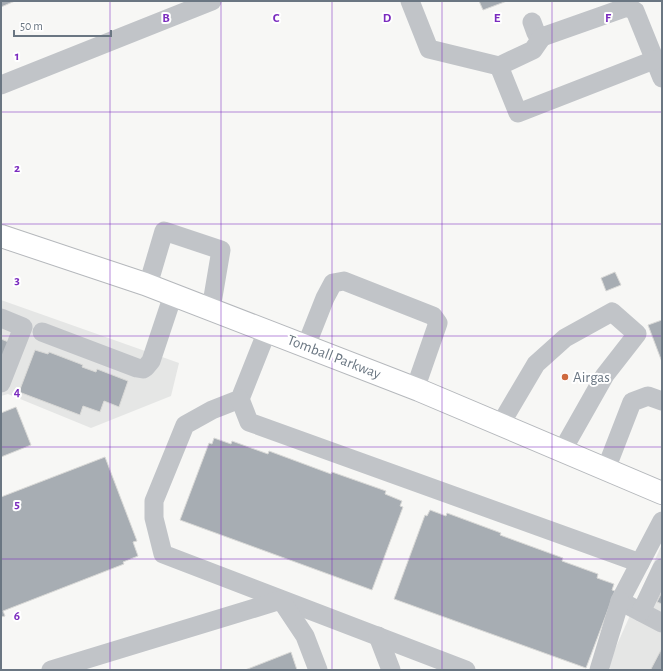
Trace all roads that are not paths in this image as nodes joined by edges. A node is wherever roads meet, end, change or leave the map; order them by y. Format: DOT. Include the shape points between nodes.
graph roads {
  1 [pos="212,1"];
  2 [pos="410,1"];
  3 [pos="654,60"];
  4 [pos="499,66"];
  5 [pos="662,78"];
  6 [pos="1,85"];
  7 [pos="1,236"];
  8 [pos="148,285"];
  9 [pos="173,295"];
  10 [pos="211,309"];
  11 [pos="1,318"];
  12 [pos="266,331"];
  13 [pos="42,332"];
  14 [pos="306,346"];
  15 [pos="1,383"];
  16 [pos="415,388"];
  17 [pos="240,400"];
  18 [pos="662,401"];
  19 [pos="500,425"];
  20 [pos="562,451"];
  21 [pos="606,469"];
  22 [pos="662,494"];
  23 [pos="662,521"];
  24 [pos="649,558"];
  25 [pos="662,568"];
  26 [pos="281,600"];
  27 [pos="620,601"];
  28 [pos="641,612"];
  29 [pos="662,623"];
  30 [pos="378,636"];
  31 [pos="52,670"];
  32 [pos="318,670"];
  33 [pos="391,670"];
  34 [pos="466,670"];
  35 [pos="599,670"];
  1 -- 6 [label="lane"];
  2 -- 4 [label="lane" via="429,49"];
  3 -- 4 [label="lane" via="518,113"];
  3 -- 4 [label="lane" via="634,11 627,7 537,30 533,50"];
  3 -- 5 [label="lane"];
  7 -- 8 [label="main road, Tomball Parkway"];
  8 -- 9 [label="main road, Tomball Parkway"];
  8 -- 10 [label="lane" via="164,231 221,250"];
  9 -- 10 [label="main road, Tomball Parkway"];
  9 -- 13 [label="lane" via="151,361 142,369"];
  10 -- 12 [label="main road, Tomball Parkway"];
  11 -- 15 [label="lane" via="23,327"];
  12 -- 14 [label="main road, Tomball Parkway"];
  12 -- 17 [label="lane"];
  14 -- 16 [label="main road, Tomball Parkway"];
  14 -- 16 [label="lane" via="332,283 344,281 433,316 437,320 434,337"];
  16 -- 19 [label="main road, Tomball Parkway"];
  17 -- 24 [label="lane" via="249,422"];
  17 -- 26 [label="lane" via="212,410 185,425 154,501 154,518 163,554"];
  18 -- 21 [label="lane" via="648,396 632,402"];
  19 -- 20 [label="main road, Tomball Parkway"];
  19 -- 20 [label="lane" via="536,364 565,338 612,312 637,334 606,374"];
  20 -- 21 [label="main road, Tomball Parkway"];
  21 -- 22 [label="main road, Tomball Parkway"];
  23 -- 24 [label="lane"];
  24 -- 27 [label="lane"];
  25 -- 28 [label="lane"];
  26 -- 30 [label="lane"];
  26 -- 31 [label="lane"];
  26 -- 32 [label="lane" via="305,636"];
  27 -- 28 [label="lane"];
  27 -- 35 [label="lane"];
  28 -- 29 [label="lane"];
  30 -- 33 [label="lane"];
  30 -- 34 [label="lane"];
}
